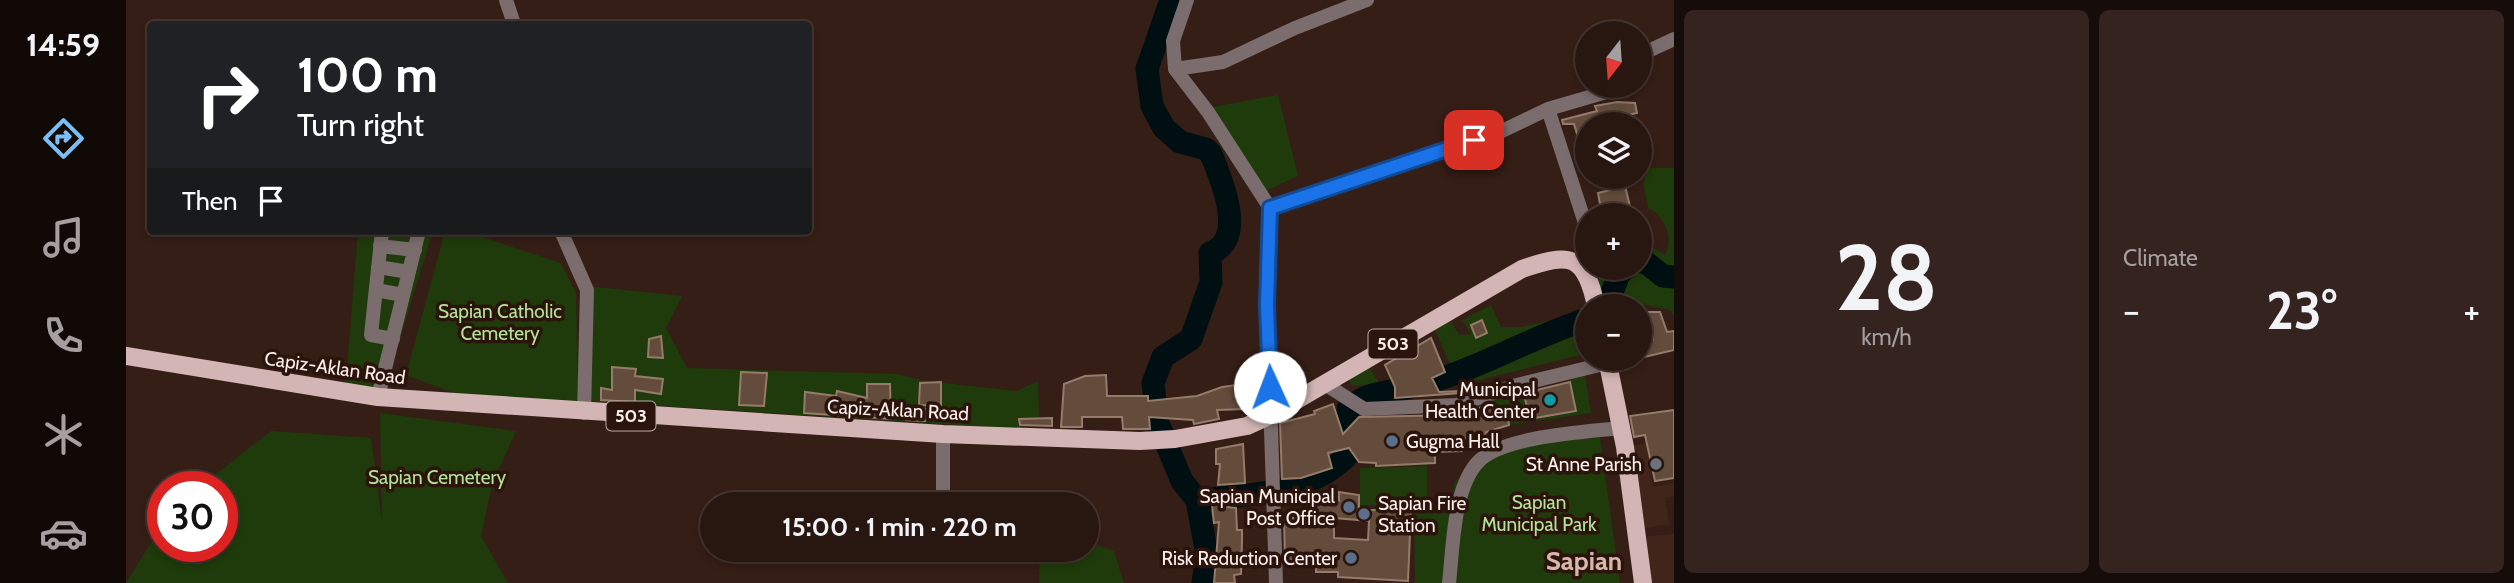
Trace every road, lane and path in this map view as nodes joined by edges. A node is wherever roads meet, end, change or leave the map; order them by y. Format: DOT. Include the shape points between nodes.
graph roads {
  1 [pos="506,0"];
  2 [pos="1187,0"];
  3 [pos="1367,0"];
  4 [pos="513,21"];
  5 [pos="1674,39"];
  6 [pos="1652,49"];
  7 [pos="1175,69"];
  8 [pos="1586,98"];
  9 [pos="1549,109"];
  10 [pos="1579,203"];
  11 [pos="1270,208"];
  12 [pos="381,235"];
  13 [pos="418,235"];
  14 [pos="563,235"];
  15 [pos="380,246"];
  16 [pos="415,250"];
  17 [pos="1575,261"];
  18 [pos="378,267"];
  19 [pos="409,272"];
  20 [pos="376,290"];
  21 [pos="403,295"];
  22 [pos="374,310"];
  23 [pos="399,315"];
  24 [pos="393,339"];
  25 [pos="126,356"];
  26 [pos="1575,370"];
  27 [pos="1609,371"];
  28 [pos="1333,389"];
  29 [pos="378,397"];
  30 [pos="584,413"];
  31 [pos="1271,415"];
  32 [pos="1621,428"];
  33 [pos="943,434"];
  34 [pos="943,492"];
  35 [pos="1276,583"];
  36 [pos="1449,583"];
  37 [pos="1643,583"];
  1 -- 4 [label="street"];
  2 -- 7 [label="street" via="1173,41"];
  3 -- 7 [label="street" via="1223,62"];
  5 -- 6 [label="street"];
  7 -- 11 [label="street"];
  8 -- 9 [label="street"];
  9 -- 10 [label="street"];
  9 -- 11 [label="street" via="1498,132"];
  11 -- 31 [label="street"];
  12 -- 15 [label="street"];
  13 -- 16 [label="street"];
  14 -- 30 [label="street" via="587,290"];
  15 -- 16 [label="street"];
  15 -- 18 [label="street"];
  16 -- 19 [label="street"];
  17 -- 28 [label="main road, Capiz-Aklan Road / 503" via="1553,258 1522,269"];
  18 -- 19 [label="street"];
  18 -- 20 [label="street"];
  19 -- 21 [label="street"];
  20 -- 21 [label="street"];
  20 -- 22 [label="street"];
  21 -- 23 [label="street"];
  22 -- 23 [label="street"];
  22 -- 24 [label="street" via="371,335"];
  23 -- 24 [label="street"];
  24 -- 29 [label="street"];
  25 -- 29 [label="main road, Capiz-Aklan Road / 503"];
  26 -- 28 [label="street" via="1457,405 1364,409"];
  27 -- 32 [label="main road"];
  28 -- 31 [label="main road, Capiz-Aklan Road / 503"];
  29 -- 30 [label="main road, Capiz-Aklan Road / 503"];
  30 -- 33 [label="main road, Capiz-Aklan Road / 503"];
  31 -- 33 [label="main road, Capiz-Aklan Road / 503" via="1247,426 1175,439"];
  31 -- 35 [label="street"];
  32 -- 36 [label="street" via="1547,435 1480,460 1466,483 1456,517"];
  32 -- 37 [label="main road"];
  33 -- 34 [label="street"];
}
